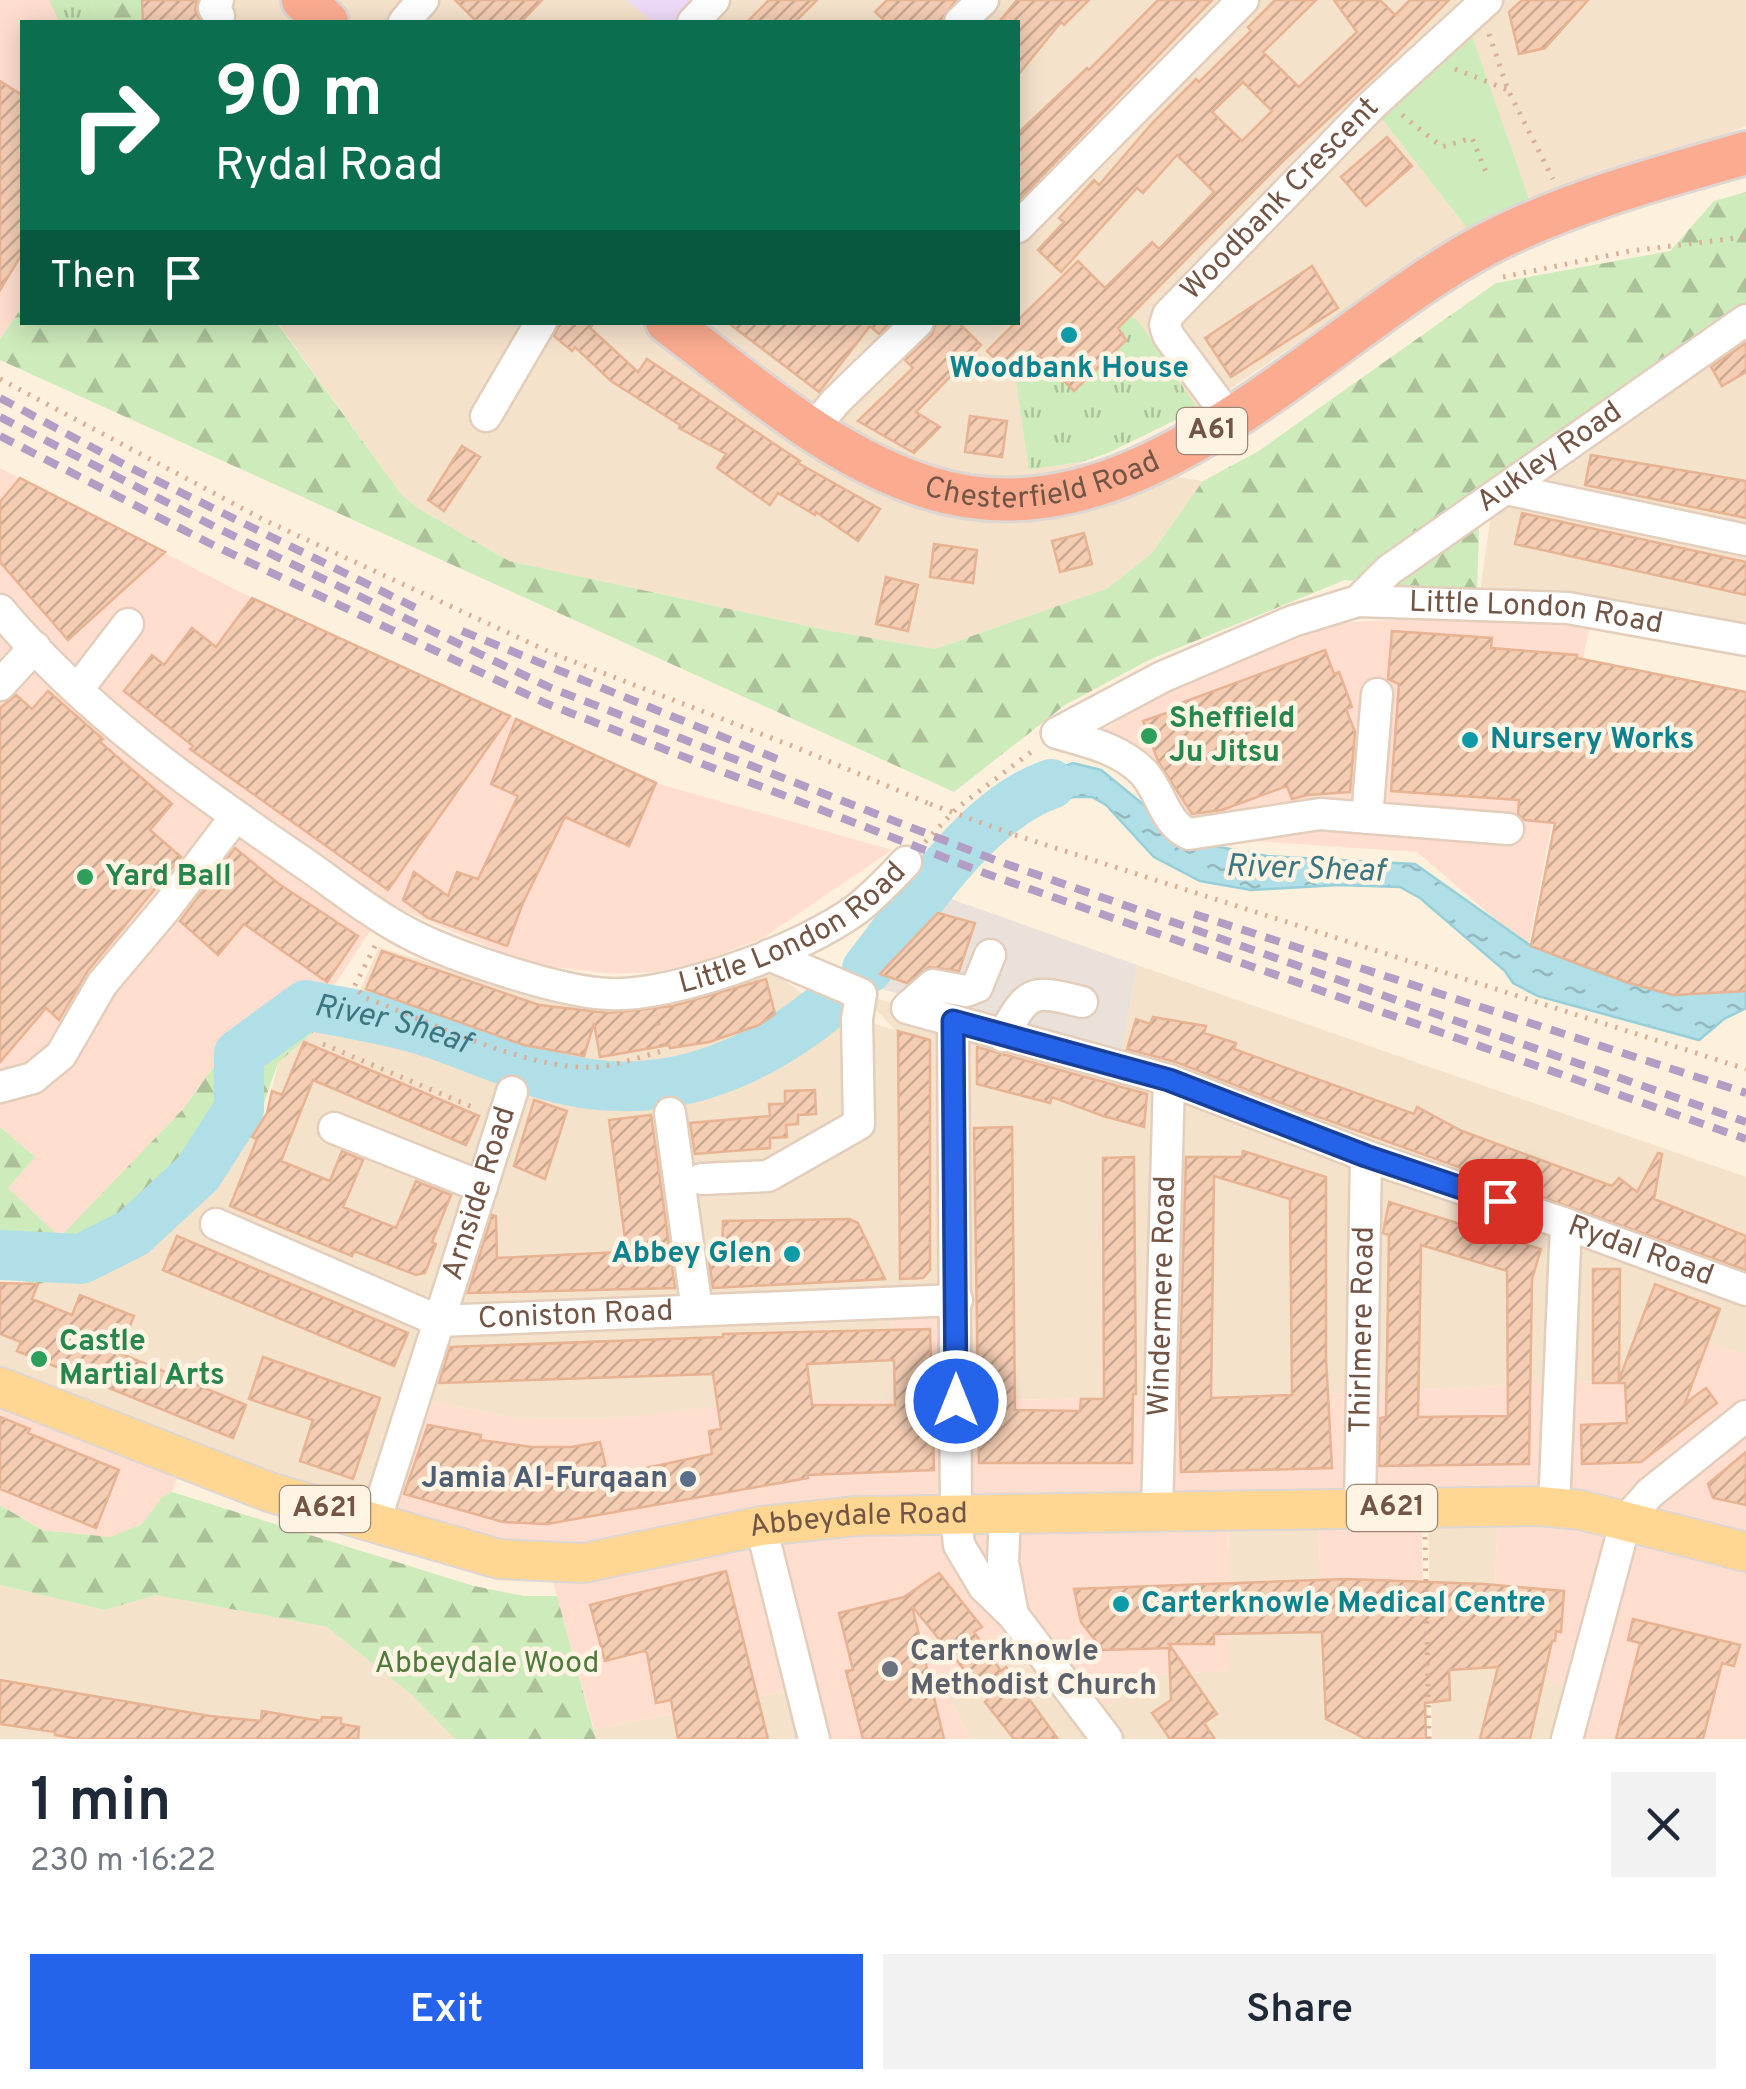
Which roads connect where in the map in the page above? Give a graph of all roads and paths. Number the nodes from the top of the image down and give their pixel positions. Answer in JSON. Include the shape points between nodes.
{"nodes":[{"id":1,"x":303,"y":0,"type":"edge"},
{"id":2,"x":423,"y":0,"type":"edge"},
{"id":3,"x":714,"y":0,"type":"edge"},
{"id":4,"x":983,"y":0,"type":"edge"},
{"id":5,"x":1243,"y":0,"type":"edge"},
{"id":6,"x":1487,"y":14,"type":"edge"},
{"id":7,"x":325,"y":20,"type":"edge"},
{"id":8,"x":406,"y":20,"type":"edge"},
{"id":9,"x":695,"y":20,"type":"edge"},
{"id":10,"x":962,"y":20,"type":"edge"},
{"id":11,"x":1420,"y":62,"type":"junction"},
{"id":12,"x":1508,"y":90,"type":"junction"},
{"id":13,"x":1380,"y":98,"type":"junction"},
{"id":14,"x":1746,"y":152,"type":"edge"},
{"id":15,"x":1486,"y":172,"type":"dead end"},
{"id":16,"x":1556,"y":184,"type":"dead end"},
{"id":17,"x":1020,"y":225,"type":"edge"},
{"id":18,"x":1746,"y":237,"type":"edge"},
{"id":19,"x":1450,"y":266,"type":"junction"},
{"id":20,"x":1746,"y":320,"type":"edge"},
{"id":21,"x":539,"y":325,"type":"edge"},
{"id":22,"x":671,"y":325,"type":"edge"},
{"id":23,"x":915,"y":325,"type":"edge"},
{"id":24,"x":0,"y":380,"type":"edge"},
{"id":25,"x":486,"y":416,"type":"dead end"},
{"id":26,"x":1231,"y":420,"type":"junction"},
{"id":27,"x":812,"y":430,"type":"junction"},
{"id":28,"x":1506,"y":489,"type":"junction"},
{"id":29,"x":1746,"y":540,"type":"edge"},
{"id":30,"x":1358,"y":601,"type":"junction"},
{"id":31,"x":0,"y":610,"type":"edge"},
{"id":32,"x":128,"y":624,"type":"dead end"},
{"id":33,"x":1746,"y":640,"type":"edge"},
{"id":34,"x":34,"y":648,"type":"junction"},
{"id":35,"x":0,"y":685,"type":"edge"},
{"id":36,"x":78,"y":688,"type":"junction"},
{"id":37,"x":1377,"y":694,"type":"dead end"},
{"id":38,"x":1056,"y":733,"type":"junction"},
{"id":39,"x":236,"y":816,"type":"junction"},
{"id":40,"x":1367,"y":818,"type":"junction"},
{"id":41,"x":1508,"y":830,"type":"dead end"},
{"id":42,"x":906,"y":862,"type":"joint"},
{"id":43,"x":388,"y":920,"type":"junction"},
{"id":44,"x":769,"y":955,"type":"junction"},
{"id":45,"x":990,"y":955,"type":"dead end"},
{"id":46,"x":651,"y":991,"type":"junction"},
{"id":47,"x":1082,"y":1002,"type":"dead end"},
{"id":48,"x":953,"y":1021,"type":"junction"},
{"id":49,"x":1003,"y":1036,"type":"junction"},
{"id":50,"x":323,"y":1044,"type":"dead end"},
{"id":51,"x":1746,"y":1069,"type":"edge"},
{"id":52,"x":1169,"y":1080,"type":"junction"},
{"id":53,"x":0,"y":1087,"type":"edge"},
{"id":54,"x":507,"y":1106,"type":"joint"},
{"id":55,"x":670,"y":1112,"type":"dead end"},
{"id":56,"x":334,"y":1128,"type":"dead end"},
{"id":57,"x":1366,"y":1156,"type":"junction"},
{"id":58,"x":702,"y":1178,"type":"dead end"},
{"id":59,"x":482,"y":1187,"type":"junction"},
{"id":60,"x":216,"y":1224,"type":"dead end"},
{"id":61,"x":1566,"y":1224,"type":"junction"},
{"id":62,"x":1746,"y":1290,"type":"edge"},
{"id":63,"x":956,"y":1300,"type":"junction"},
{"id":64,"x":696,"y":1310,"type":"junction"},
{"id":65,"x":439,"y":1321,"type":"junction"},
{"id":66,"x":0,"y":1387,"type":"edge"},
{"id":67,"x":1746,"y":1416,"type":"edge"},
{"id":68,"x":1554,"y":1506,"type":"junction"},
{"id":69,"x":1360,"y":1508,"type":"junction"},
{"id":70,"x":1426,"y":1508,"type":"junction"},
{"id":71,"x":1157,"y":1511,"type":"junction"},
{"id":72,"x":956,"y":1514,"type":"junction"},
{"id":73,"x":1005,"y":1514,"type":"junction"},
{"id":74,"x":1626,"y":1520,"type":"junction"},
{"id":75,"x":374,"y":1525,"type":"junction"},
{"id":76,"x":761,"y":1526,"type":"junction"},
{"id":77,"x":1746,"y":1552,"type":"edge"},
{"id":78,"x":1013,"y":1615,"type":"junction"},
{"id":79,"x":814,"y":1739,"type":"edge"},
{"id":80,"x":1107,"y":1739,"type":"edge"},
{"id":81,"x":1429,"y":1739,"type":"edge"},
{"id":82,"x":1568,"y":1739,"type":"edge"}],
"edges":[{"from":1,"to":7,"type":"highway"},
{"from":2,"to":8,"type":"street"},
{"from":3,"to":9,"type":"street"},
{"from":4,"to":10,"type":"street"},
{"from":5,"to":17,"type":"street"},
{"from":6,"to":11,"type":"street","name":"Woodbank Crescent"},
{"from":6,"to":12,"type":"path"},
{"from":11,"to":12,"type":"path"},
{"from":11,"to":13,"type":"street","name":"Woodbank Crescent"},
{"from":12,"to":16,"type":"path"},
{"from":13,"to":15,"type":"path","via":[[1442,146],[1472,138]]},
{"from":13,"to":26,"type":"street","name":"Woodbank Crescent","via":[[1168,315],[1168,335]]},
{"from":14,"to":19,"type":"highway","name":"Chesterfield Road","number":"A61","via":[[1529,224]]},
{"from":18,"to":19,"type":"path","via":[[1503,277],[1483,278]]},
{"from":19,"to":26,"type":"highway","name":"Chesterfield Road","number":"A61"},
{"from":20,"to":28,"type":"street","name":"Aukley Road"},
{"from":21,"to":25,"type":"street"},
{"from":22,"to":27,"type":"highway","name":"Chesterfield Road","number":"A61"},
{"from":23,"to":27,"type":"street"},
{"from":24,"to":51,"type":"path","bridge":true,"via":[[264,520],[554,654],[930,804]]},
{"from":26,"to":27,"type":"highway","name":"Chesterfield Road","number":"A61","via":[[1116,478],[1031,497],[930,488],[872,466]]},
{"from":28,"to":29,"type":"street"},
{"from":28,"to":30,"type":"street","name":"Aukley Road","via":[[1389,570]]},
{"from":30,"to":33,"type":"street","name":"Little London Road","via":[[1568,608]]},
{"from":30,"to":38,"type":"street","name":"Little London Road","via":[[1162,676]]},
{"from":31,"to":34,"type":"street","name":"Little London Road"},
{"from":32,"to":36,"type":"street"},
{"from":34,"to":35,"type":"street"},
{"from":34,"to":36,"type":"street","name":"Little London Road"},
{"from":36,"to":39,"type":"street","name":"Little London Road"},
{"from":37,"to":40,"type":"street"},
{"from":38,"to":40,"type":"street","via":[[1120,752],[1145,774],[1176,828],[1189,834],[1320,814]]},
{"from":38,"to":42,"type":"path","name":"Little London Road","via":[[957,808]]},
{"from":39,"to":43,"type":"street","name":"Little London Road"},
{"from":39,"to":53,"type":"street","via":[[102,984],[61,1055],[32,1078]]},
{"from":40,"to":41,"type":"street"},
{"from":42,"to":44,"type":"street","name":"Little London Road","via":[[847,916]]},
{"from":43,"to":46,"type":"street","name":"Little London Road","via":[[445,950],[558,985],[612,994]]},
{"from":43,"to":46,"type":"path","via":[[354,987],[366,998],[544,1062],[594,1067],[662,1051]]},
{"from":44,"to":46,"type":"street","name":"Little London Road"},
{"from":44,"to":58,"type":"street","via":[[861,994],[859,1124],[768,1176]]},
{"from":45,"to":48,"type":"street","name":"Rydal Road","via":[[977,987],[934,985],[907,1008]]},
{"from":47,"to":49,"type":"street","via":[[1032,995]]},
{"from":48,"to":49,"type":"street","name":"Rydal Road"},
{"from":48,"to":63,"type":"street"},
{"from":49,"to":52,"type":"street","name":"Rydal Road"},
{"from":50,"to":54,"type":"path"},
{"from":52,"to":57,"type":"street","name":"Rydal Road"},
{"from":52,"to":71,"type":"street","name":"Windermere Road"},
{"from":54,"to":59,"type":"street","name":"Arnside Road"},
{"from":55,"to":64,"type":"street"},
{"from":56,"to":59,"type":"street"},
{"from":57,"to":61,"type":"street","name":"Rydal Road"},
{"from":57,"to":69,"type":"street","name":"Thirlmere Road"},
{"from":59,"to":65,"type":"street","name":"Arnside Road"},
{"from":60,"to":65,"type":"street","name":"Coniston Road"},
{"from":61,"to":62,"type":"street","name":"Rydal Road"},
{"from":61,"to":68,"type":"street"},
{"from":63,"to":64,"type":"street","name":"Coniston Road"},
{"from":63,"to":72,"type":"street"},
{"from":64,"to":65,"type":"street","name":"Coniston Road"},
{"from":65,"to":75,"type":"street","name":"Arnside Road"},
{"from":66,"to":75,"type":"main road","name":"Abbeydale Road","number":"A621","via":[[183,1460]]},
{"from":67,"to":74,"type":"street"},
{"from":68,"to":70,"type":"main road","name":"Abbeydale Road","number":"A621"},
{"from":68,"to":74,"type":"main road","name":"Abbeydale Road","number":"A621"},
{"from":69,"to":70,"type":"main road","name":"Abbeydale Road","number":"A621"},
{"from":69,"to":71,"type":"main road","name":"Abbeydale Road","number":"A621"},
{"from":70,"to":81,"type":"path"},
{"from":71,"to":73,"type":"main road","name":"Abbeydale Road","number":"A621"},
{"from":72,"to":73,"type":"main road","name":"Abbeydale Road","number":"A621"},
{"from":72,"to":76,"type":"main road","name":"Abbeydale Road","number":"A621"},
{"from":72,"to":78,"type":"street","via":[[962,1553]]},
{"from":73,"to":78,"type":"street","via":[[1004,1582]]},
{"from":74,"to":77,"type":"main road","name":"Abbeydale Road","number":"A621"},
{"from":74,"to":82,"type":"street"},
{"from":75,"to":76,"type":"main road","name":"Abbeydale Road","number":"A621","via":[[498,1559],[548,1564],[584,1563]]},
{"from":76,"to":79,"type":"street"},
{"from":78,"to":80,"type":"street"}]}
